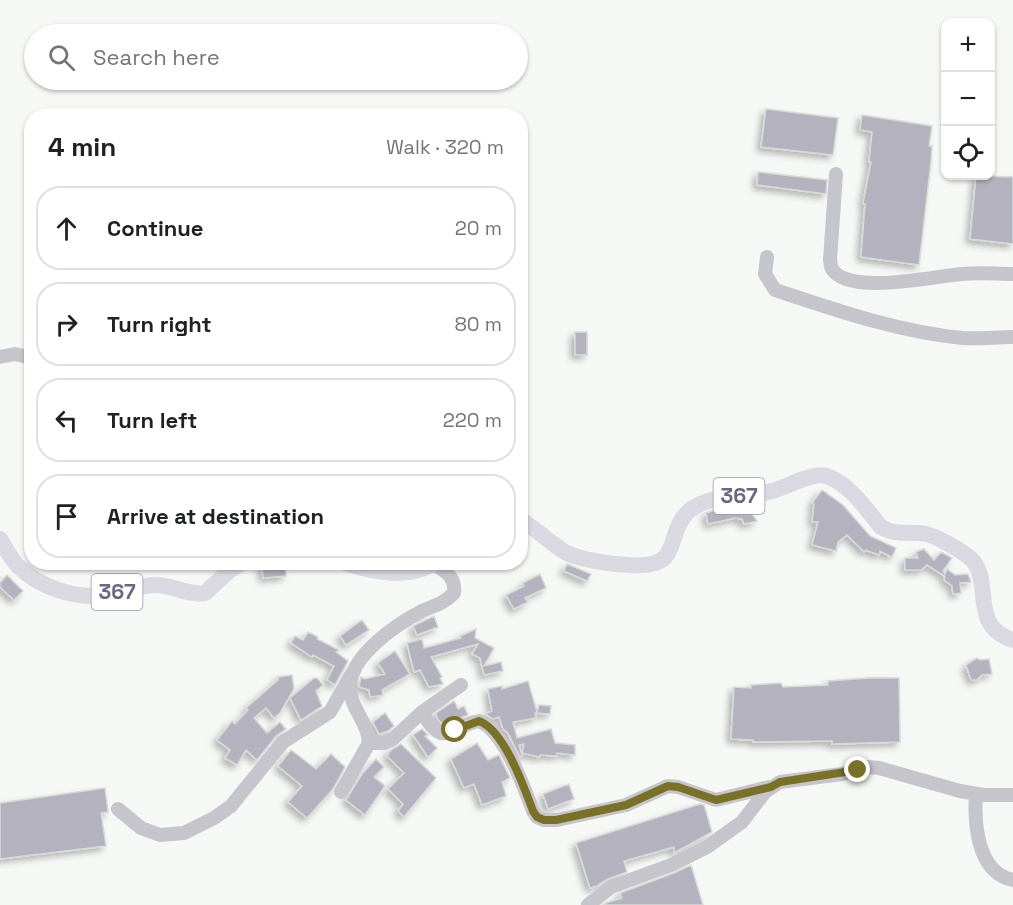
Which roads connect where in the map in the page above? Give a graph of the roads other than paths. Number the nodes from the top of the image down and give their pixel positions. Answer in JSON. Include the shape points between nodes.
{"nodes":[{"id":1,"x":836,"y":174,"type":"dead end"},
{"id":2,"x":767,"y":257,"type":"dead end"},
{"id":3,"x":1013,"y":274,"type":"edge"},
{"id":4,"x":1013,"y":337,"type":"edge"},
{"id":5,"x":24,"y":356,"type":"edge"},
{"id":6,"x":0,"y":357,"type":"edge"},
{"id":7,"x":528,"y":525,"type":"edge"},
{"id":8,"x":0,"y":539,"type":"edge"},
{"id":9,"x":24,"y":570,"type":"edge"},
{"id":10,"x":24,"y":570,"type":"edge"},
{"id":11,"x":231,"y":570,"type":"edge"},
{"id":12,"x":377,"y":570,"type":"edge"},
{"id":13,"x":417,"y":570,"type":"edge"},
{"id":14,"x":445,"y":570,"type":"edge"},
{"id":15,"x":1013,"y":640,"type":"edge"},
{"id":16,"x":351,"y":675,"type":"junction"},
{"id":17,"x":461,"y":685,"type":"dead end"},
{"id":18,"x":422,"y":712,"type":"junction"},
{"id":19,"x":369,"y":743,"type":"junction"},
{"id":20,"x":771,"y":787,"type":"junction"},
{"id":21,"x":341,"y":792,"type":"dead end"},
{"id":22,"x":976,"y":794,"type":"junction"},
{"id":23,"x":1013,"y":795,"type":"edge"},
{"id":24,"x":118,"y":808,"type":"dead end"},
{"id":25,"x":1013,"y":880,"type":"edge"},
{"id":26,"x":588,"y":905,"type":"edge"}],
"edges":[{"from":1,"to":3,"type":"street","via":[[830,260],[832,269],[843,278],[901,283],[963,274]]},
{"from":2,"to":4,"type":"street","via":[[765,274],[775,290],[841,312],[963,338]]},
{"from":5,"to":6,"type":"street"},
{"from":7,"to":15,"type":"main road","number":"367","via":[[575,556],[628,564],[657,563],[668,555],[677,525],[690,510],[726,498],[761,494],[820,475],[828,476],[846,488],[887,531],[933,536],[972,559],[979,571],[987,617],[995,630]]},
{"from":8,"to":10,"type":"main road","number":"367"},
{"from":9,"to":11,"type":"main road","number":"367","via":[[58,589],[84,596],[155,585],[205,593]]},
{"from":12,"to":13,"type":"main road"},
{"from":14,"to":16,"type":"street","via":[[455,584],[454,593],[394,628],[374,645]]},
{"from":16,"to":19,"type":"street","via":[[352,700]]},
{"from":16,"to":24,"type":"street","via":[[330,712],[283,742],[231,806],[214,818],[184,833],[160,835],[141,828]]},
{"from":17,"to":18,"type":"street"},
{"from":18,"to":19,"type":"street","via":[[389,741]]},
{"from":18,"to":20,"type":"street","via":[[437,732],[449,732],[479,721],[488,726],[514,763],[533,811],[544,820],[617,807],[668,786],[716,800]]},
{"from":19,"to":21,"type":"street"},
{"from":20,"to":22,"type":"street","via":[[867,767]]},
{"from":20,"to":26,"type":"street","via":[[742,822],[707,847],[611,887]]},
{"from":22,"to":23,"type":"street"},
{"from":22,"to":25,"type":"street","via":[[976,824],[982,849],[991,866]]}]}
